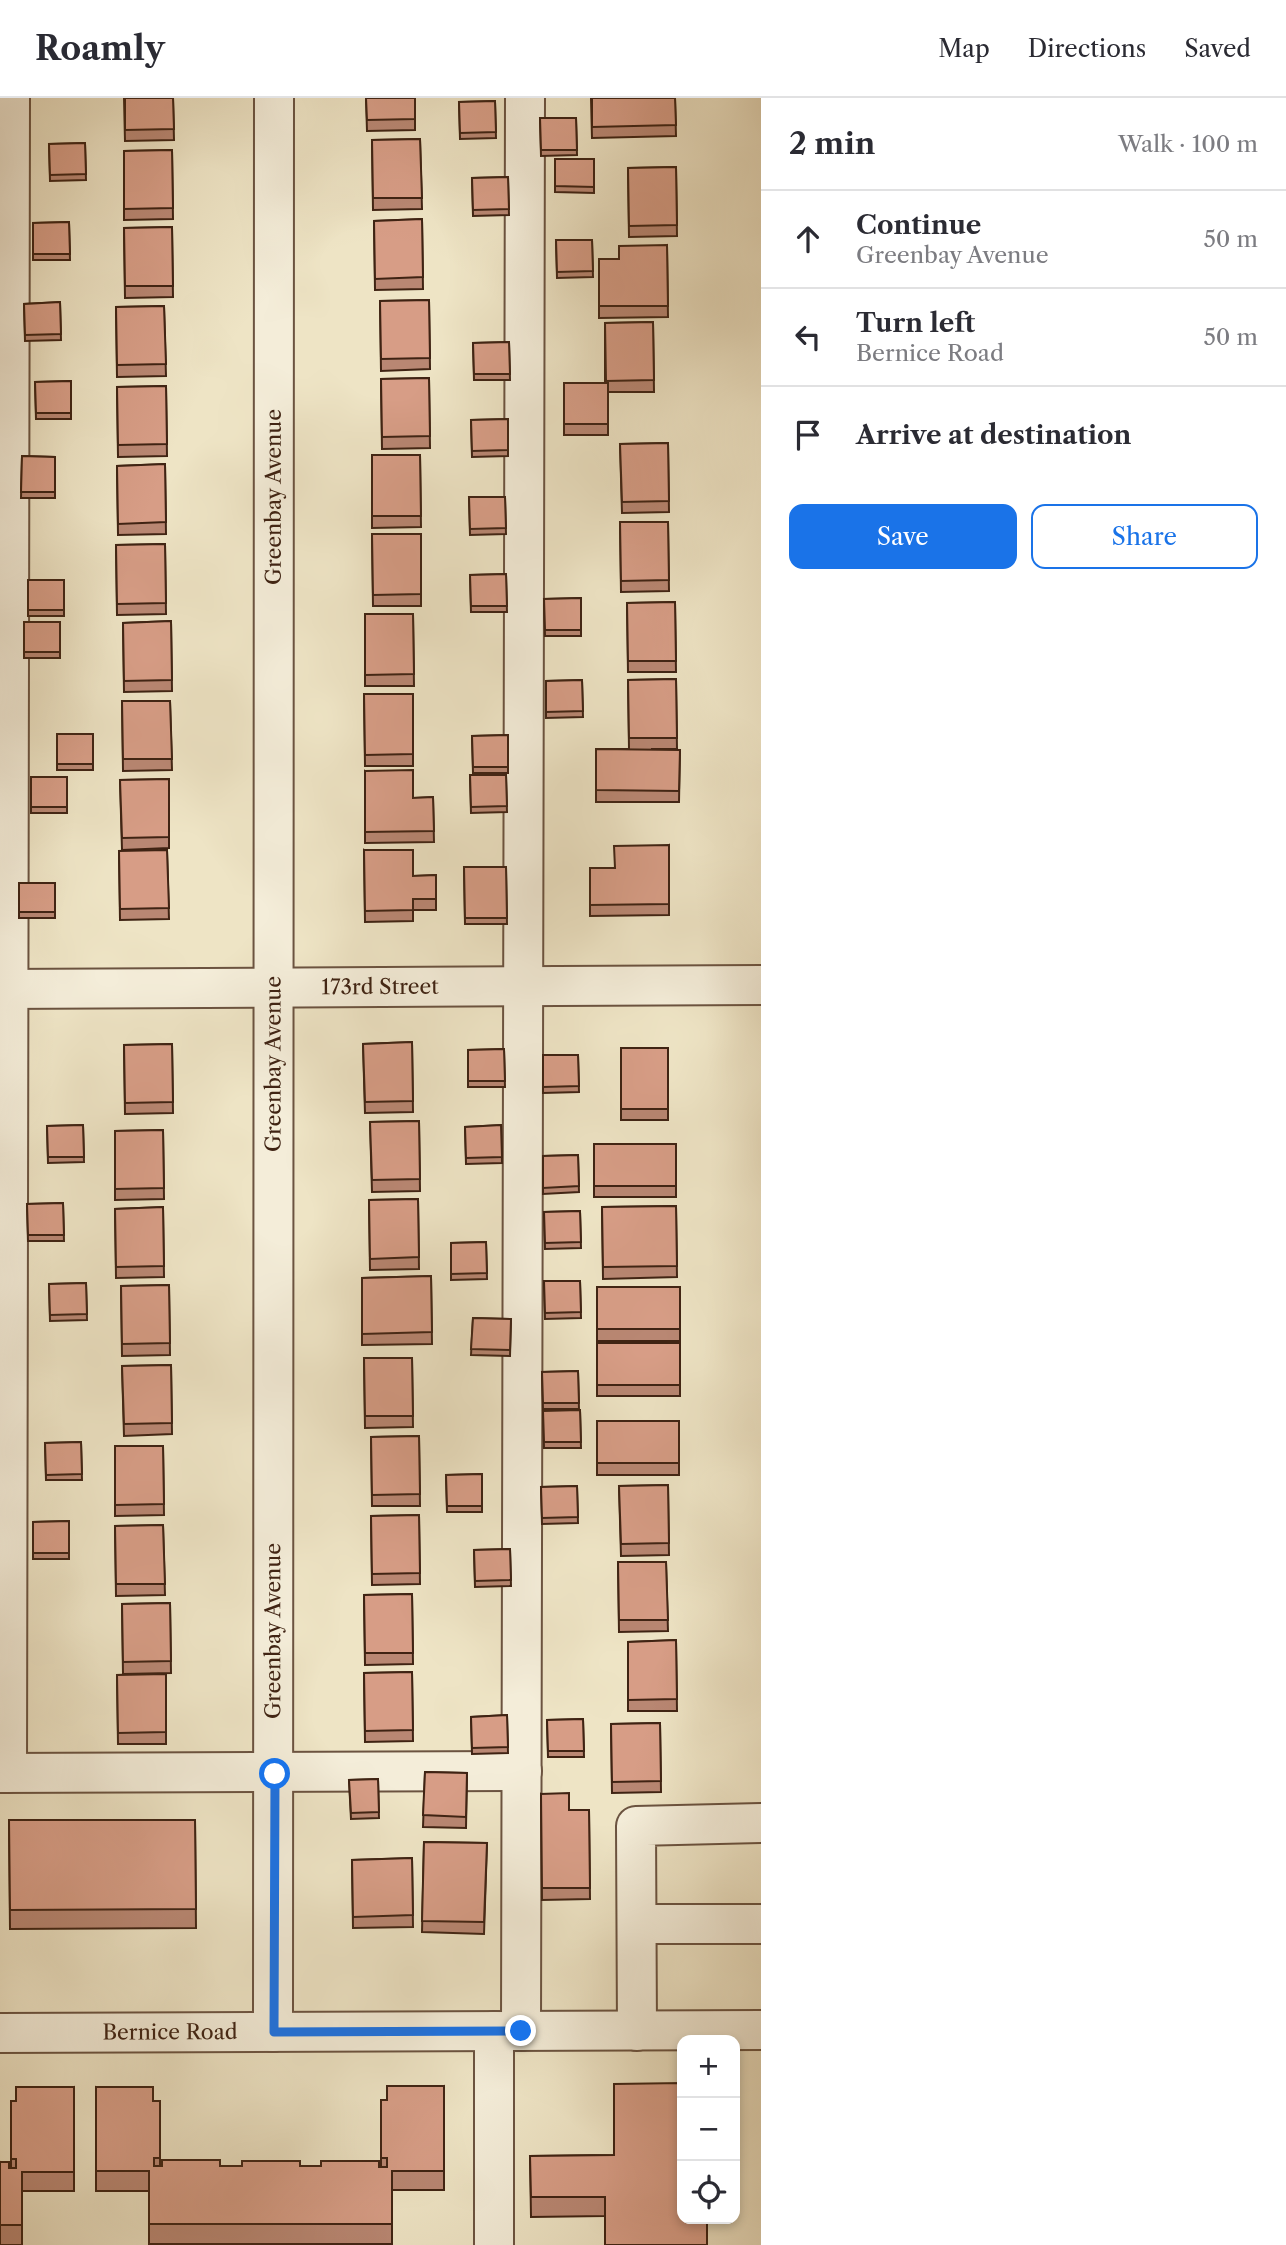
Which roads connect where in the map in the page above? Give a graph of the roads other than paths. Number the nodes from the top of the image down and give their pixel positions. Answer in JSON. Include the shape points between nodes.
{"nodes":[{"id":1,"x":10,"y":98,"type":"edge"},
{"id":2,"x":274,"y":98,"type":"edge"},
{"id":3,"x":525,"y":98,"type":"edge"},
{"id":4,"x":761,"y":985,"type":"edge"},
{"id":5,"x":523,"y":986,"type":"junction"},
{"id":6,"x":271,"y":987,"type":"junction"},
{"id":7,"x":5,"y":989,"type":"edge"},
{"id":8,"x":522,"y":1771,"type":"junction"},
{"id":9,"x":4,"y":1773,"type":"edge"},
{"id":10,"x":275,"y":1774,"type":"junction"},
{"id":11,"x":761,"y":1823,"type":"edge"},
{"id":12,"x":637,"y":1924,"type":"junction"},
{"id":13,"x":761,"y":1924,"type":"edge"},
{"id":14,"x":761,"y":2030,"type":"edge"},
{"id":15,"x":508,"y":2031,"type":"junction"},
{"id":16,"x":637,"y":2031,"type":"junction"},
{"id":17,"x":274,"y":2032,"type":"junction"},
{"id":18,"x":0,"y":2033,"type":"edge"},
{"id":19,"x":494,"y":2245,"type":"edge"}],
"edges":[{"from":1,"to":7,"type":"street"},
{"from":2,"to":6,"type":"street","name":"Greenbay Avenue"},
{"from":3,"to":5,"type":"street"},
{"from":4,"to":5,"type":"street","name":"173rd Street"},
{"from":5,"to":6,"type":"street","name":"173rd Street"},
{"from":5,"to":8,"type":"street"},
{"from":6,"to":7,"type":"street","name":"173rd Street"},
{"from":6,"to":10,"type":"street","name":"Greenbay Avenue"},
{"from":7,"to":9,"type":"street"},
{"from":8,"to":10,"type":"street"},
{"from":8,"to":15,"type":"street"},
{"from":9,"to":10,"type":"street"},
{"from":10,"to":17,"type":"street","name":"Greenbay Avenue"},
{"from":11,"to":12,"type":"street","via":[[636,1826]]},
{"from":12,"to":13,"type":"street"},
{"from":12,"to":16,"type":"street"},
{"from":14,"to":16,"type":"street","name":"Bernice Road"},
{"from":15,"to":16,"type":"street","name":"Bernice Road"},
{"from":15,"to":17,"type":"street","name":"Bernice Road"},
{"from":15,"to":19,"type":"street"},
{"from":17,"to":18,"type":"street","name":"Bernice Road"}]}
